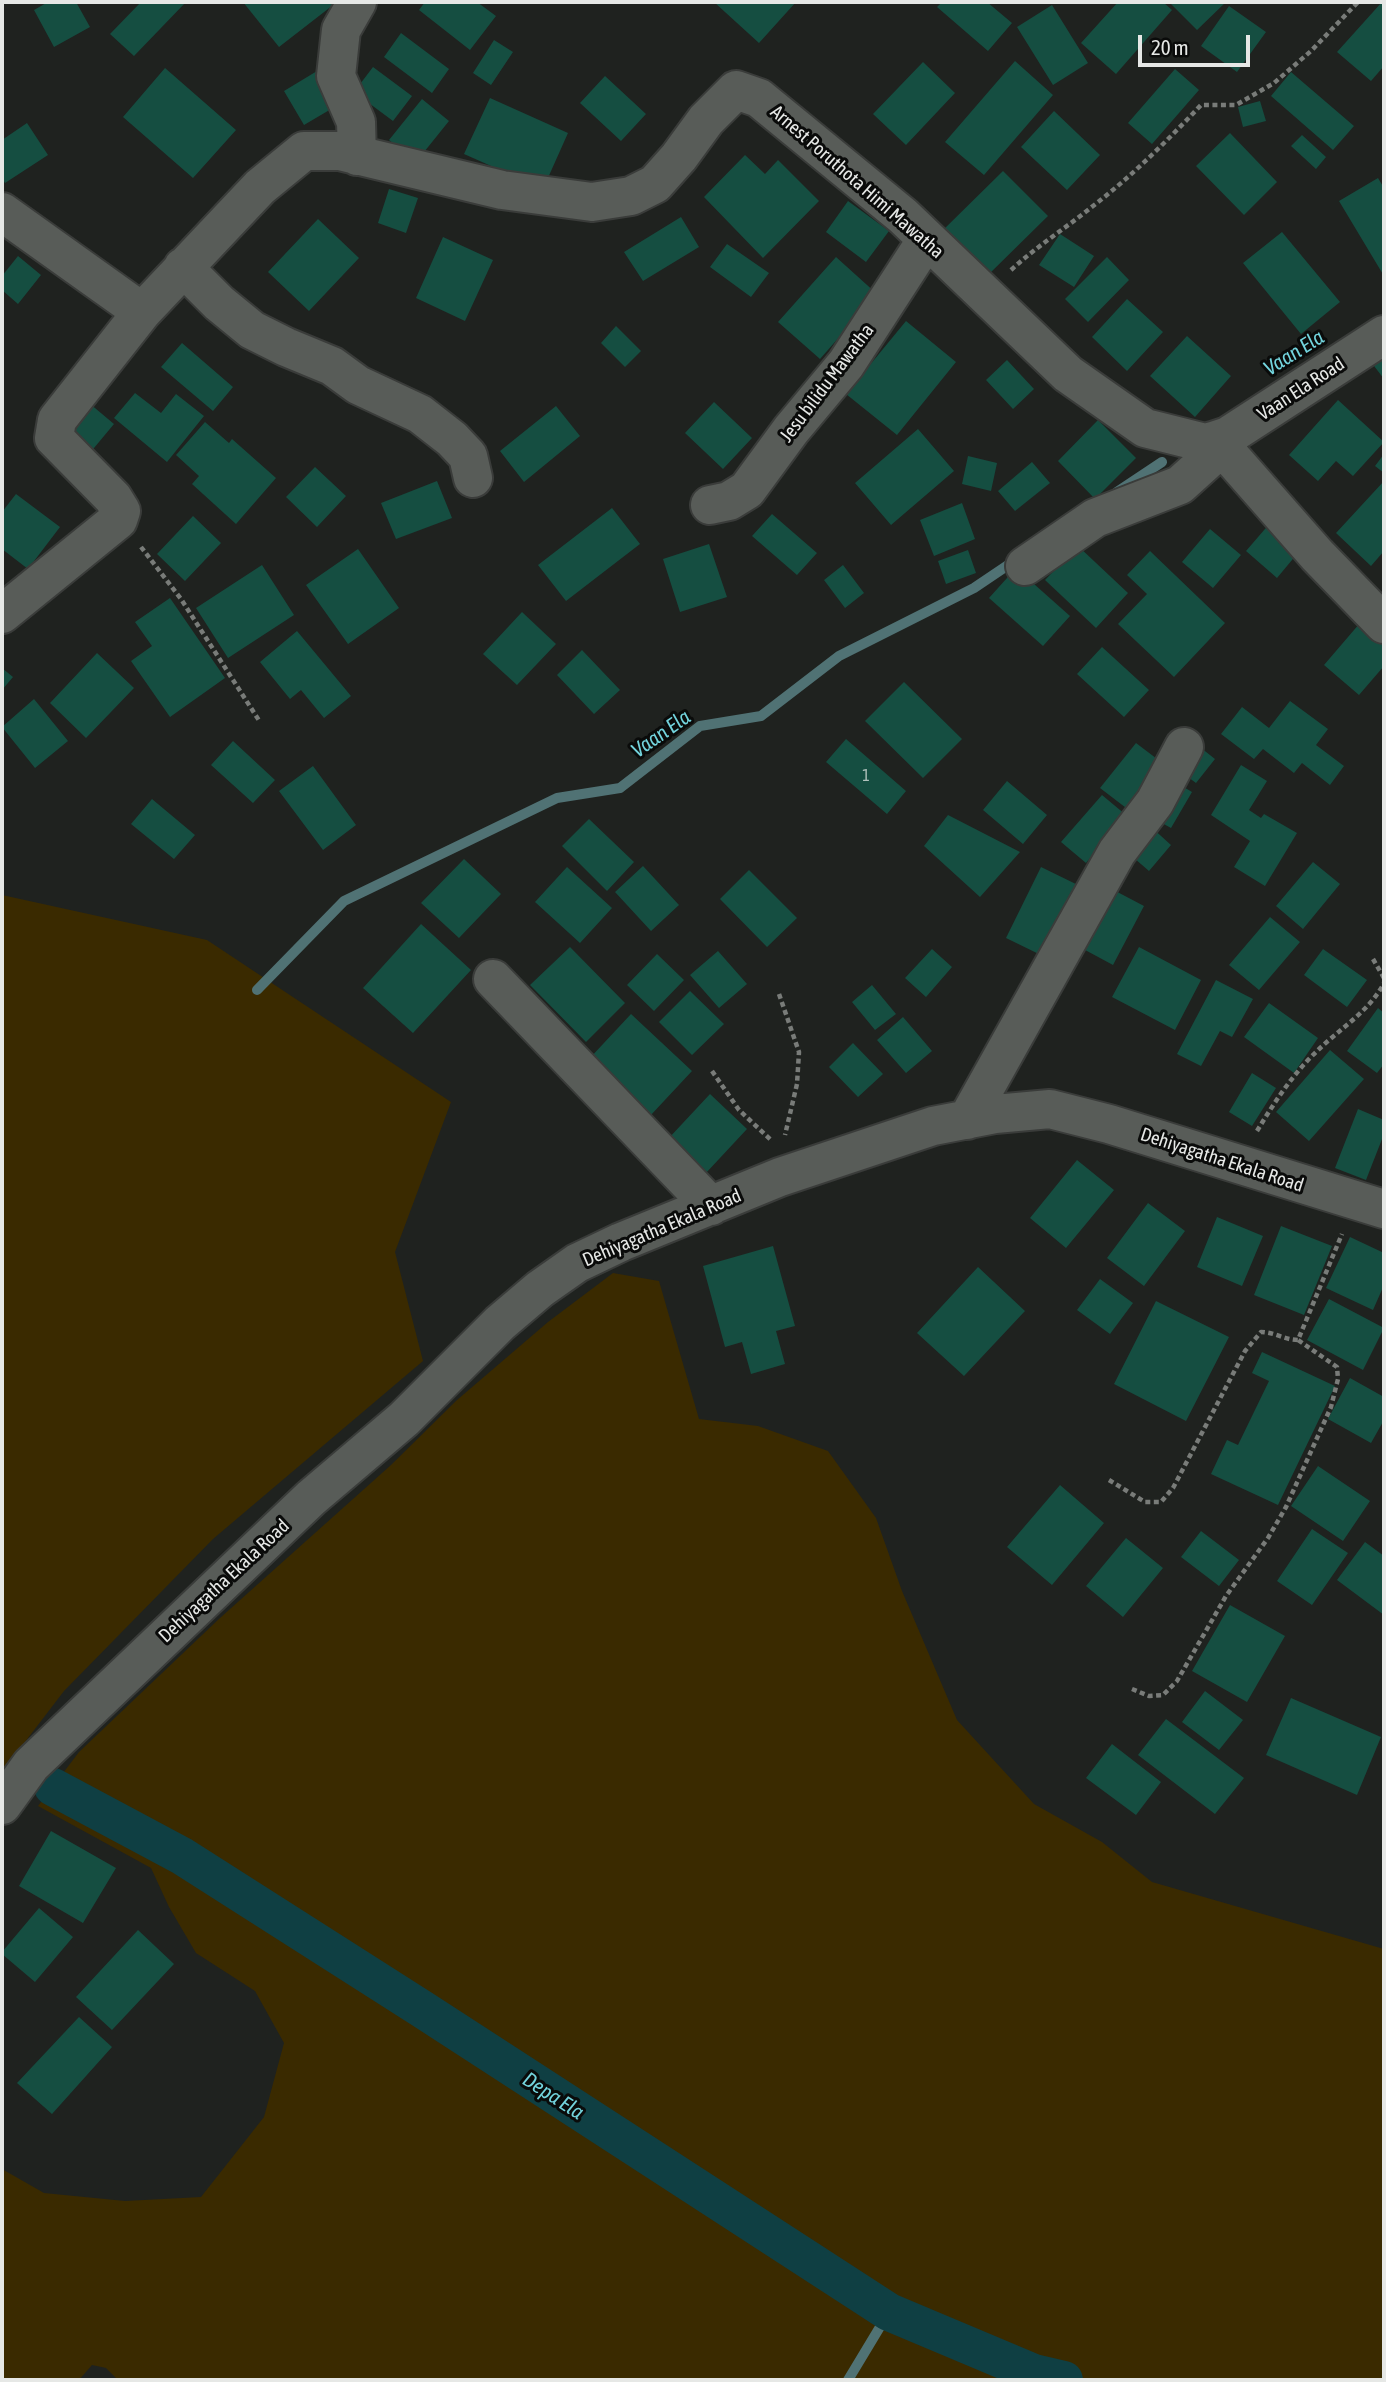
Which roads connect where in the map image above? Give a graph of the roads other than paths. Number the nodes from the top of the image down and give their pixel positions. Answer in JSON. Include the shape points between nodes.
{"nodes":[{"id":1,"x":357,"y":2,"type":"edge"},
{"id":2,"x":357,"y":156,"type":"junction"},
{"id":3,"x":2,"y":212,"type":"edge"},
{"id":4,"x":928,"y":239,"type":"junction"},
{"id":5,"x":183,"y":267,"type":"junction"},
{"id":6,"x":142,"y":312,"type":"junction"},
{"id":7,"x":1384,"y":335,"type":"edge"},
{"id":8,"x":1219,"y":443,"type":"junction"},
{"id":9,"x":473,"y":478,"type":"dead end"},
{"id":10,"x":710,"y":505,"type":"dead end"},
{"id":11,"x":1025,"y":566,"type":"dead end"},
{"id":12,"x":2,"y":614,"type":"edge"},
{"id":13,"x":1384,"y":624,"type":"edge"},
{"id":14,"x":1184,"y":747,"type":"dead end"},
{"id":15,"x":492,"y":979,"type":"dead end"},
{"id":16,"x":967,"y":1120,"type":"junction"},
{"id":17,"x":1369,"y":1205,"type":"edge"},
{"id":18,"x":711,"y":1206,"type":"junction"},
{"id":19,"x":2,"y":1805,"type":"edge"}],
"edges":[{"from":1,"to":2,"type":"street","via":[[341,30],[336,75],[356,122]]},
{"from":2,"to":4,"type":"street","name":"Arnest Poruthota Himi Mawatha","via":[[502,190],[592,202],[631,196],[655,184],[736,90],[759,98]]},
{"from":2,"to":5,"type":"street","name":"Arnest Poruthota Himi Mawatha","via":[[304,151],[260,187]]},
{"from":3,"to":6,"type":"street"},
{"from":4,"to":8,"type":"street","name":"Arnest Poruthota Himi Mawatha","via":[[1068,374],[1145,428]]},
{"from":4,"to":10,"type":"street","name":"Jesu bilidu Mawatha","via":[[846,364],[747,489],[729,501]]},
{"from":5,"to":6,"type":"street","name":"Arnest Poruthota Himi Mawatha"},
{"from":5,"to":9,"type":"street","via":[[252,330],[332,366],[358,385],[420,414],[467,456]]},
{"from":6,"to":12,"type":"street","name":"Arnest Poruthota Himi Mawatha","via":[[57,420],[54,438],[113,498],[121,511],[118,520]]},
{"from":7,"to":8,"type":"street","name":"Vaan Ela Road"},
{"from":8,"to":11,"type":"street","name":"Vaan Ela Road","via":[[1180,485],[1095,518]]},
{"from":8,"to":13,"type":"street"},
{"from":14,"to":16,"type":"street","via":[[1155,802],[1117,852]]},
{"from":15,"to":18,"type":"street"},
{"from":16,"to":17,"type":"street","name":"Dehiyagatha Ekala Road","via":[[1050,1110]]},
{"from":16,"to":18,"type":"street","name":"Dehiyagatha Ekala Road","via":[[933,1126],[780,1177]]},
{"from":18,"to":19,"type":"street","name":"Dehiyagatha Ekala Road","via":[[577,1263],[540,1289],[404,1419],[216,1587],[32,1765]]}]}
